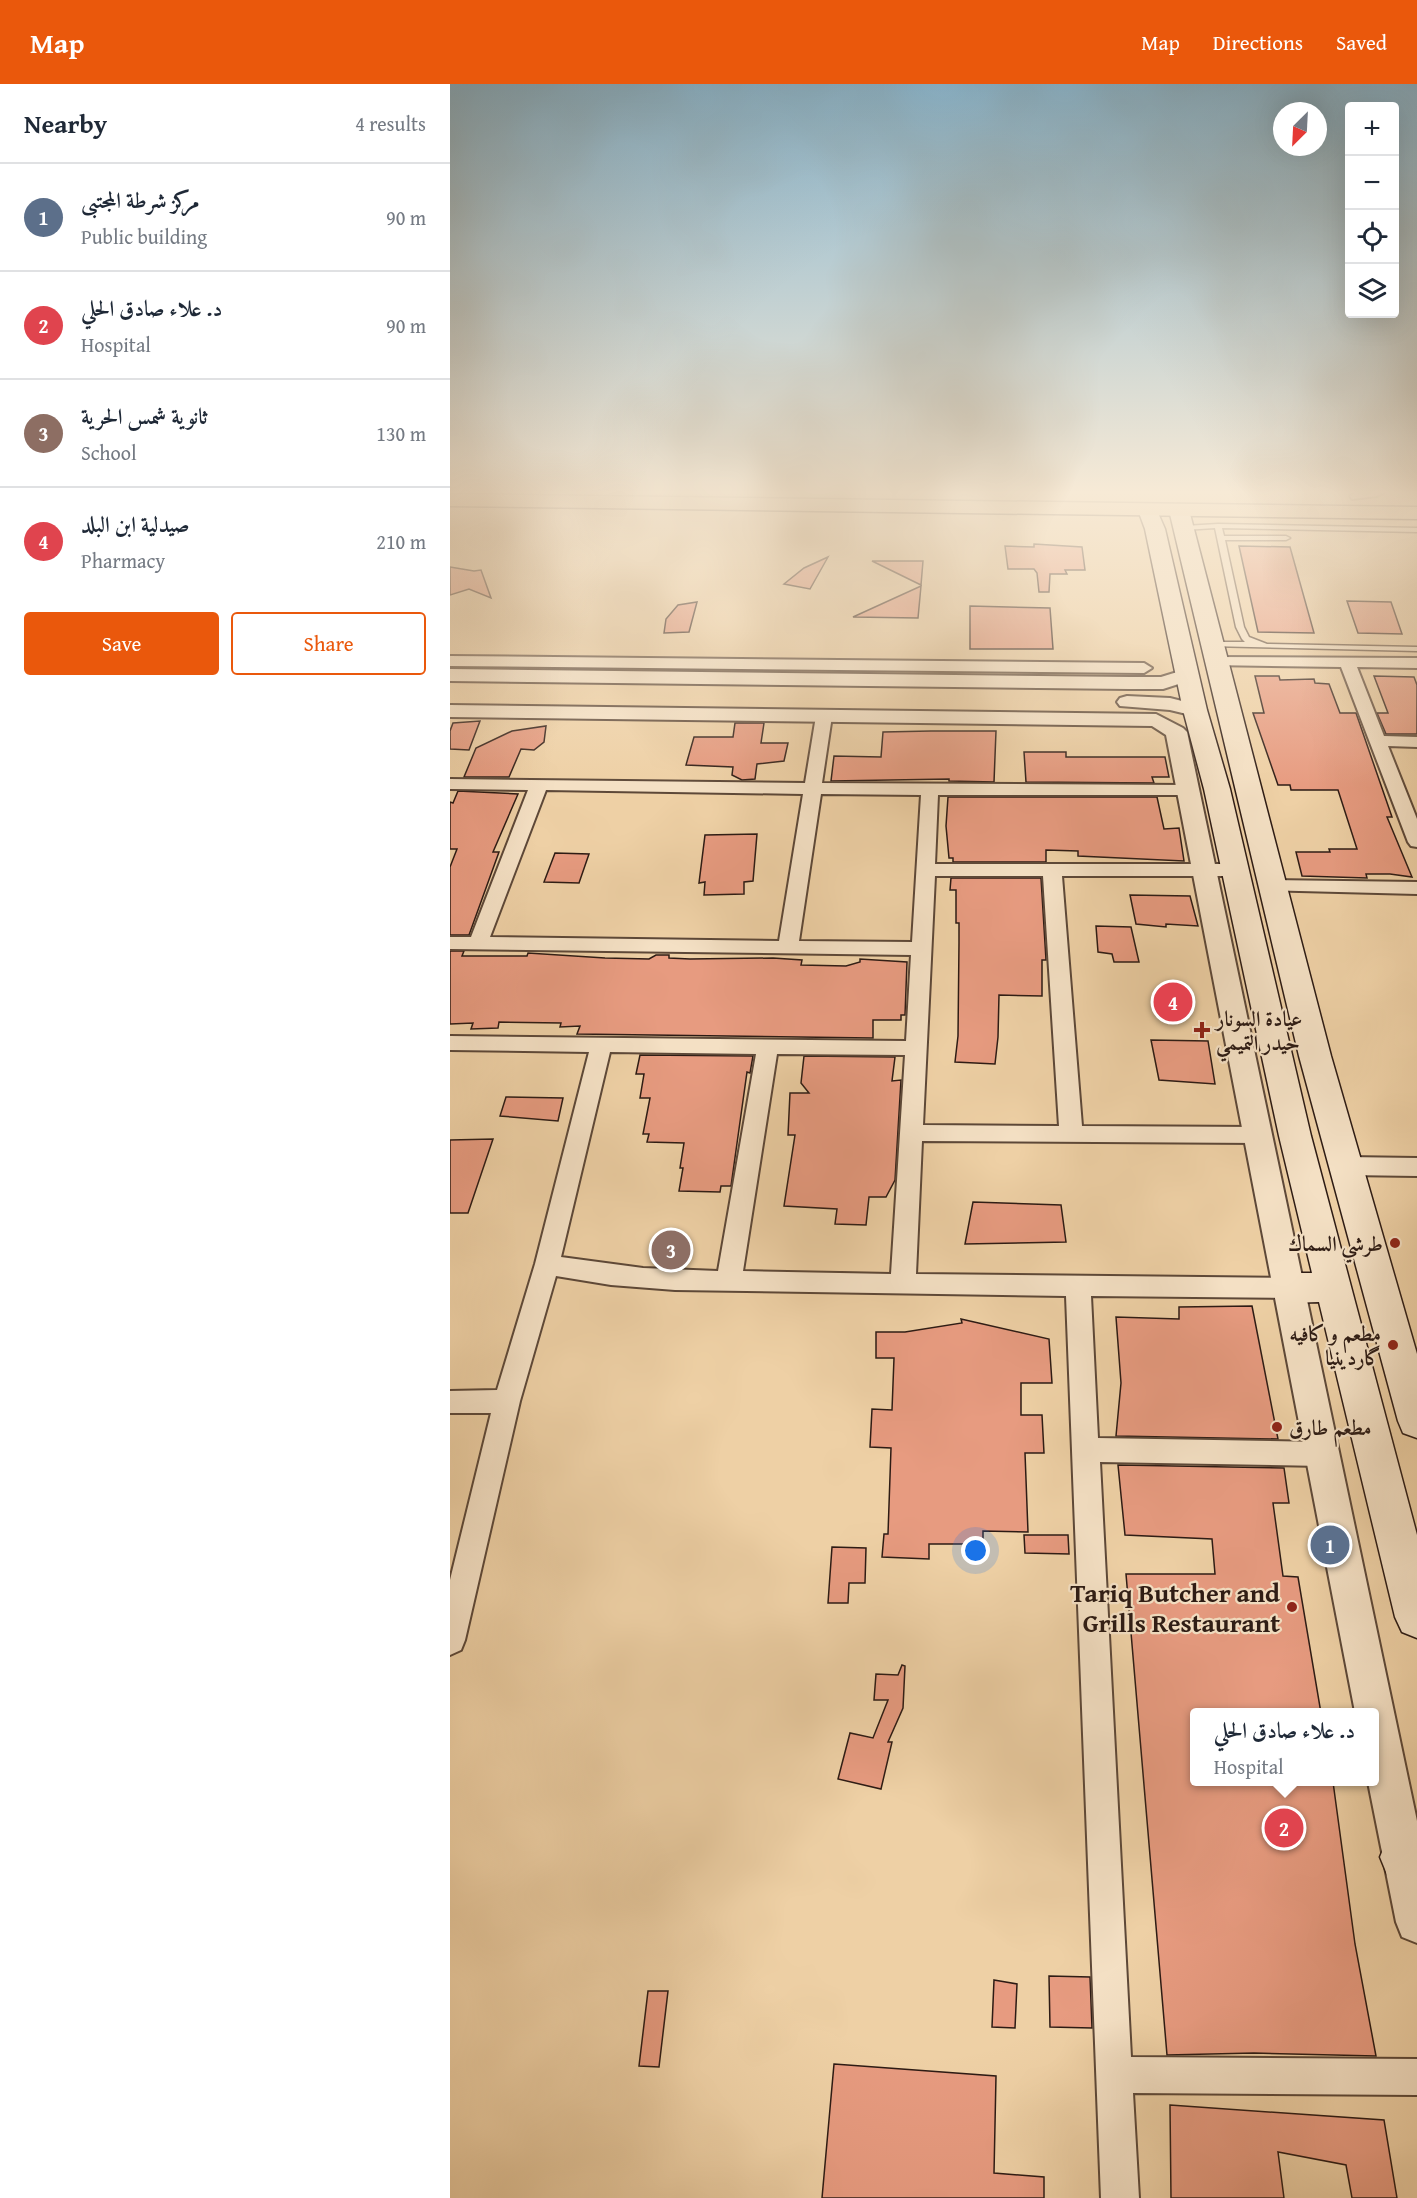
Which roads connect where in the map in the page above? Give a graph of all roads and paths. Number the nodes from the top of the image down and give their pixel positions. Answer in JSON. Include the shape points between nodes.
{"nodes":[{"id":1,"x":1176,"y":591,"type":"edge"},
{"id":2,"x":1192,"y":591,"type":"edge"},
{"id":3,"x":1233,"y":591,"type":"edge"},
{"id":4,"x":1256,"y":644,"type":"junction"},
{"id":5,"x":1417,"y":649,"type":"edge"},
{"id":6,"x":1214,"y":653,"type":"junction"},
{"id":7,"x":450,"y":661,"type":"edge"},
{"id":8,"x":1347,"y":663,"type":"junction"},
{"id":9,"x":1417,"y":663,"type":"edge"},
{"id":10,"x":1144,"y":668,"type":"dead end"},
{"id":11,"x":635,"y":671,"type":"junction"},
{"id":12,"x":450,"y":675,"type":"edge"},
{"id":13,"x":1187,"y":675,"type":"junction"},
{"id":14,"x":950,"y":691,"type":"junction"},
{"id":15,"x":1130,"y":693,"type":"junction"},
{"id":16,"x":450,"y":694,"type":"edge"},
{"id":17,"x":673,"y":705,"type":"junction"},
{"id":18,"x":1195,"y":710,"type":"junction"},
{"id":19,"x":450,"y":711,"type":"edge"},
{"id":20,"x":824,"y":716,"type":"junction"},
{"id":21,"x":1377,"y":741,"type":"junction"},
{"id":22,"x":1417,"y":741,"type":"edge"},
{"id":23,"x":450,"y":784,"type":"edge"},
{"id":24,"x":538,"y":785,"type":"junction"},
{"id":25,"x":811,"y":789,"type":"junction"},
{"id":26,"x":930,"y":790,"type":"junction"},
{"id":27,"x":1188,"y":790,"type":"junction"},
{"id":28,"x":1413,"y":821,"type":"edge"},
{"id":29,"x":1417,"y":842,"type":"edge"},
{"id":30,"x":925,"y":870,"type":"junction"},
{"id":31,"x":1052,"y":870,"type":"junction"},
{"id":32,"x":1219,"y":870,"type":"junction"},
{"id":33,"x":1271,"y":886,"type":"junction"},
{"id":34,"x":1417,"y":888,"type":"edge"},
{"id":35,"x":450,"y":943,"type":"edge"},
{"id":36,"x":478,"y":943,"type":"junction"},
{"id":37,"x":788,"y":947,"type":"junction"},
{"id":38,"x":921,"y":949,"type":"junction"},
{"id":39,"x":450,"y":1043,"type":"edge"},
{"id":40,"x":601,"y":1045,"type":"junction"},
{"id":41,"x":768,"y":1047,"type":"junction"},
{"id":42,"x":915,"y":1048,"type":"junction"},
{"id":43,"x":1276,"y":1056,"type":"junction"},
{"id":44,"x":1315,"y":1056,"type":"junction"},
{"id":45,"x":911,"y":1133,"type":"junction"},
{"id":46,"x":1071,"y":1134,"type":"junction"},
{"id":47,"x":1257,"y":1135,"type":"junction"},
{"id":48,"x":1347,"y":1166,"type":"junction"},
{"id":49,"x":1417,"y":1167,"type":"edge"},
{"id":50,"x":547,"y":1264,"type":"junction"},
{"id":51,"x":729,"y":1280,"type":"junction"},
{"id":52,"x":903,"y":1284,"type":"junction"},
{"id":53,"x":1078,"y":1286,"type":"junction"},
{"id":54,"x":1334,"y":1287,"type":"junction"},
{"id":55,"x":1289,"y":1288,"type":"junction"},
{"id":56,"x":507,"y":1401,"type":"junction"},
{"id":57,"x":450,"y":1402,"type":"edge"},
{"id":58,"x":1417,"y":1421,"type":"edge"},
{"id":59,"x":1085,"y":1450,"type":"junction"},
{"id":60,"x":1322,"y":1454,"type":"junction"},
{"id":61,"x":1417,"y":1617,"type":"edge"},
{"id":62,"x":450,"y":1640,"type":"edge"},
{"id":63,"x":1378,"y":1708,"type":"edge"},
{"id":64,"x":1379,"y":1712,"type":"edge"},
{"id":65,"x":1411,"y":1857,"type":"edge"},
{"id":66,"x":1417,"y":1922,"type":"edge"},
{"id":67,"x":1114,"y":2075,"type":"junction"},
{"id":68,"x":1417,"y":2077,"type":"edge"},
{"id":69,"x":1120,"y":2198,"type":"edge"}],
"edges":[{"from":1,"to":13,"type":"main road"},
{"from":2,"to":6,"type":"main road"},
{"from":3,"to":4,"type":"lane","via":[[1240,627],[1246,639]]},
{"from":4,"to":5,"type":"lane"},
{"from":4,"to":6,"type":"lane"},
{"from":6,"to":8,"type":"street"},
{"from":6,"to":33,"type":"main road"},
{"from":7,"to":11,"type":"street"},
{"from":8,"to":9,"type":"street"},
{"from":8,"to":21,"type":"street"},
{"from":10,"to":14,"type":"street"},
{"from":11,"to":12,"type":"street"},
{"from":11,"to":14,"type":"street"},
{"from":13,"to":15,"type":"street"},
{"from":13,"to":18,"type":"main road"},
{"from":14,"to":15,"type":"street"},
{"from":14,"to":17,"type":"street"},
{"from":14,"to":20,"type":"street"},
{"from":14,"to":27,"type":"street","via":[[1156,720],[1176,732]]},
{"from":15,"to":18,"type":"street"},
{"from":16,"to":17,"type":"street"},
{"from":17,"to":19,"type":"street"},
{"from":17,"to":20,"type":"street"},
{"from":18,"to":32,"type":"main road","via":[[1217,789]]},
{"from":20,"to":25,"type":"street"},
{"from":21,"to":22,"type":"street"},
{"from":21,"to":28,"type":"street"},
{"from":23,"to":24,"type":"street"},
{"from":24,"to":25,"type":"street"},
{"from":24,"to":36,"type":"street"},
{"from":25,"to":26,"type":"street"},
{"from":25,"to":37,"type":"street"},
{"from":26,"to":27,"type":"street"},
{"from":26,"to":30,"type":"street"},
{"from":27,"to":32,"type":"street"},
{"from":28,"to":29,"type":"street"},
{"from":30,"to":31,"type":"street"},
{"from":30,"to":38,"type":"street"},
{"from":31,"to":32,"type":"street"},
{"from":31,"to":46,"type":"street"},
{"from":32,"to":43,"type":"main road"},
{"from":32,"to":47,"type":"street"},
{"from":33,"to":34,"type":"street"},
{"from":33,"to":44,"type":"main road"},
{"from":35,"to":36,"type":"street"},
{"from":36,"to":37,"type":"street"},
{"from":37,"to":38,"type":"street"},
{"from":38,"to":42,"type":"street"},
{"from":39,"to":40,"type":"street"},
{"from":40,"to":41,"type":"street"},
{"from":40,"to":50,"type":"street"},
{"from":41,"to":42,"type":"street"},
{"from":41,"to":51,"type":"street"},
{"from":42,"to":45,"type":"street"},
{"from":43,"to":44,"type":"main road"},
{"from":43,"to":54,"type":"main road"},
{"from":44,"to":48,"type":"main road"},
{"from":45,"to":46,"type":"street"},
{"from":45,"to":52,"type":"street"},
{"from":46,"to":47,"type":"street"},
{"from":47,"to":55,"type":"street"},
{"from":48,"to":49,"type":"street"},
{"from":48,"to":58,"type":"main road"},
{"from":50,"to":51,"type":"street","via":[[587,1274]]},
{"from":50,"to":56,"type":"street"},
{"from":51,"to":52,"type":"street"},
{"from":52,"to":53,"type":"street"},
{"from":53,"to":55,"type":"street"},
{"from":53,"to":59,"type":"street"},
{"from":54,"to":55,"type":"main road"},
{"from":54,"to":61,"type":"main road"},
{"from":55,"to":60,"type":"street"},
{"from":56,"to":57,"type":"street"},
{"from":56,"to":62,"type":"street"},
{"from":59,"to":60,"type":"street"},
{"from":59,"to":67,"type":"street"},
{"from":60,"to":63,"type":"street"},
{"from":64,"to":65,"type":"street"},
{"from":65,"to":66,"type":"street"},
{"from":67,"to":68,"type":"street"},
{"from":67,"to":69,"type":"street"}]}
